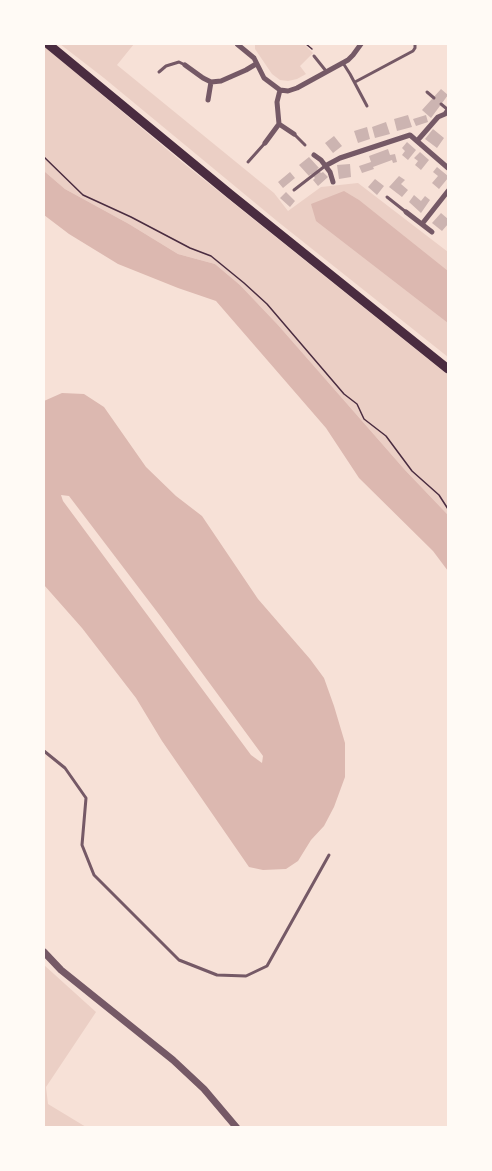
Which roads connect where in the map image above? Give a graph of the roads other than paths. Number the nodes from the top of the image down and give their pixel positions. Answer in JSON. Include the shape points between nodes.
{"nodes":[{"id":1,"x":48,"y":44,"type":"edge"},
{"id":2,"x":237,"y":44,"type":"edge"},
{"id":3,"x":361,"y":44,"type":"edge"},
{"id":4,"x":415,"y":44,"type":"edge"},
{"id":5,"x":314,"y":56,"type":"road end"},
{"id":6,"x":343,"y":63,"type":"junction"},
{"id":7,"x":185,"y":64,"type":"joint"},
{"id":8,"x":256,"y":64,"type":"junction"},
{"id":9,"x":159,"y":72,"type":"dead end"},
{"id":10,"x":327,"y":72,"type":"junction"},
{"id":11,"x":211,"y":82,"type":"junction"},
{"id":12,"x":355,"y":82,"type":"junction"},
{"id":13,"x":280,"y":90,"type":"junction"},
{"id":14,"x":428,"y":92,"type":"dead end"},
{"id":15,"x":434,"y":98,"type":"dead end"},
{"id":16,"x":208,"y":100,"type":"dead end"},
{"id":17,"x":441,"y":104,"type":"dead end"},
{"id":18,"x":367,"y":106,"type":"dead end"},
{"id":19,"x":448,"y":110,"type":"edge"},
{"id":20,"x":279,"y":124,"type":"junction"},
{"id":21,"x":294,"y":134,"type":"joint"},
{"id":22,"x":417,"y":141,"type":"junction"},
{"id":23,"x":265,"y":143,"type":"joint"},
{"id":24,"x":305,"y":145,"type":"dead end"},
{"id":25,"x":314,"y":155,"type":"dead end"},
{"id":26,"x":248,"y":162,"type":"dead end"},
{"id":27,"x":326,"y":166,"type":"junction"},
{"id":28,"x":448,"y":168,"type":"edge"},
{"id":29,"x":333,"y":182,"type":"dead end"},
{"id":30,"x":294,"y":190,"type":"dead end"},
{"id":31,"x":448,"y":191,"type":"edge"},
{"id":32,"x":387,"y":197,"type":"dead end"},
{"id":33,"x":406,"y":212,"type":"joint"},
{"id":34,"x":422,"y":224,"type":"junction"},
{"id":35,"x":432,"y":232,"type":"dead end"},
{"id":36,"x":448,"y":369,"type":"edge"},
{"id":37,"x":44,"y":752,"type":"edge"},
{"id":38,"x":328,"y":855,"type":"dead end"},
{"id":39,"x":44,"y":952,"type":"edge"},
{"id":40,"x":237,"y":1128,"type":"edge"}],
"edges":[{"from":1,"to":36,"type":"highway"},
{"from":2,"to":8,"type":"street"},
{"from":3,"to":6,"type":"street"},
{"from":4,"to":12,"type":"lane","via":[[413,51]]},
{"from":5,"to":10,"type":"lane"},
{"from":6,"to":10,"type":"street"},
{"from":6,"to":12,"type":"lane"},
{"from":7,"to":9,"type":"lane","via":[[179,62]]},
{"from":7,"to":11,"type":"street"},
{"from":8,"to":11,"type":"street"},
{"from":8,"to":13,"type":"street","via":[[264,78]]},
{"from":10,"to":13,"type":"street","via":[[297,88]]},
{"from":11,"to":16,"type":"street"},
{"from":12,"to":18,"type":"lane"},
{"from":13,"to":20,"type":"street"},
{"from":14,"to":15,"type":"lane"},
{"from":17,"to":19,"type":"lane"},
{"from":19,"to":22,"type":"street"},
{"from":20,"to":21,"type":"street"},
{"from":20,"to":23,"type":"street"},
{"from":21,"to":24,"type":"lane"},
{"from":22,"to":27,"type":"street","via":[[410,135]]},
{"from":22,"to":28,"type":"street"},
{"from":23,"to":26,"type":"lane"},
{"from":25,"to":27,"type":"street"},
{"from":27,"to":29,"type":"street"},
{"from":27,"to":30,"type":"lane"},
{"from":31,"to":34,"type":"street"},
{"from":32,"to":33,"type":"lane"},
{"from":33,"to":34,"type":"street"},
{"from":34,"to":35,"type":"street"},
{"from":37,"to":38,"type":"lane","via":[[65,768],[86,798],[82,845],[94,876],[179,960],[217,975],[246,976],[267,966]]},
{"from":39,"to":40,"type":"street","via":[[173,1060]]}]}
